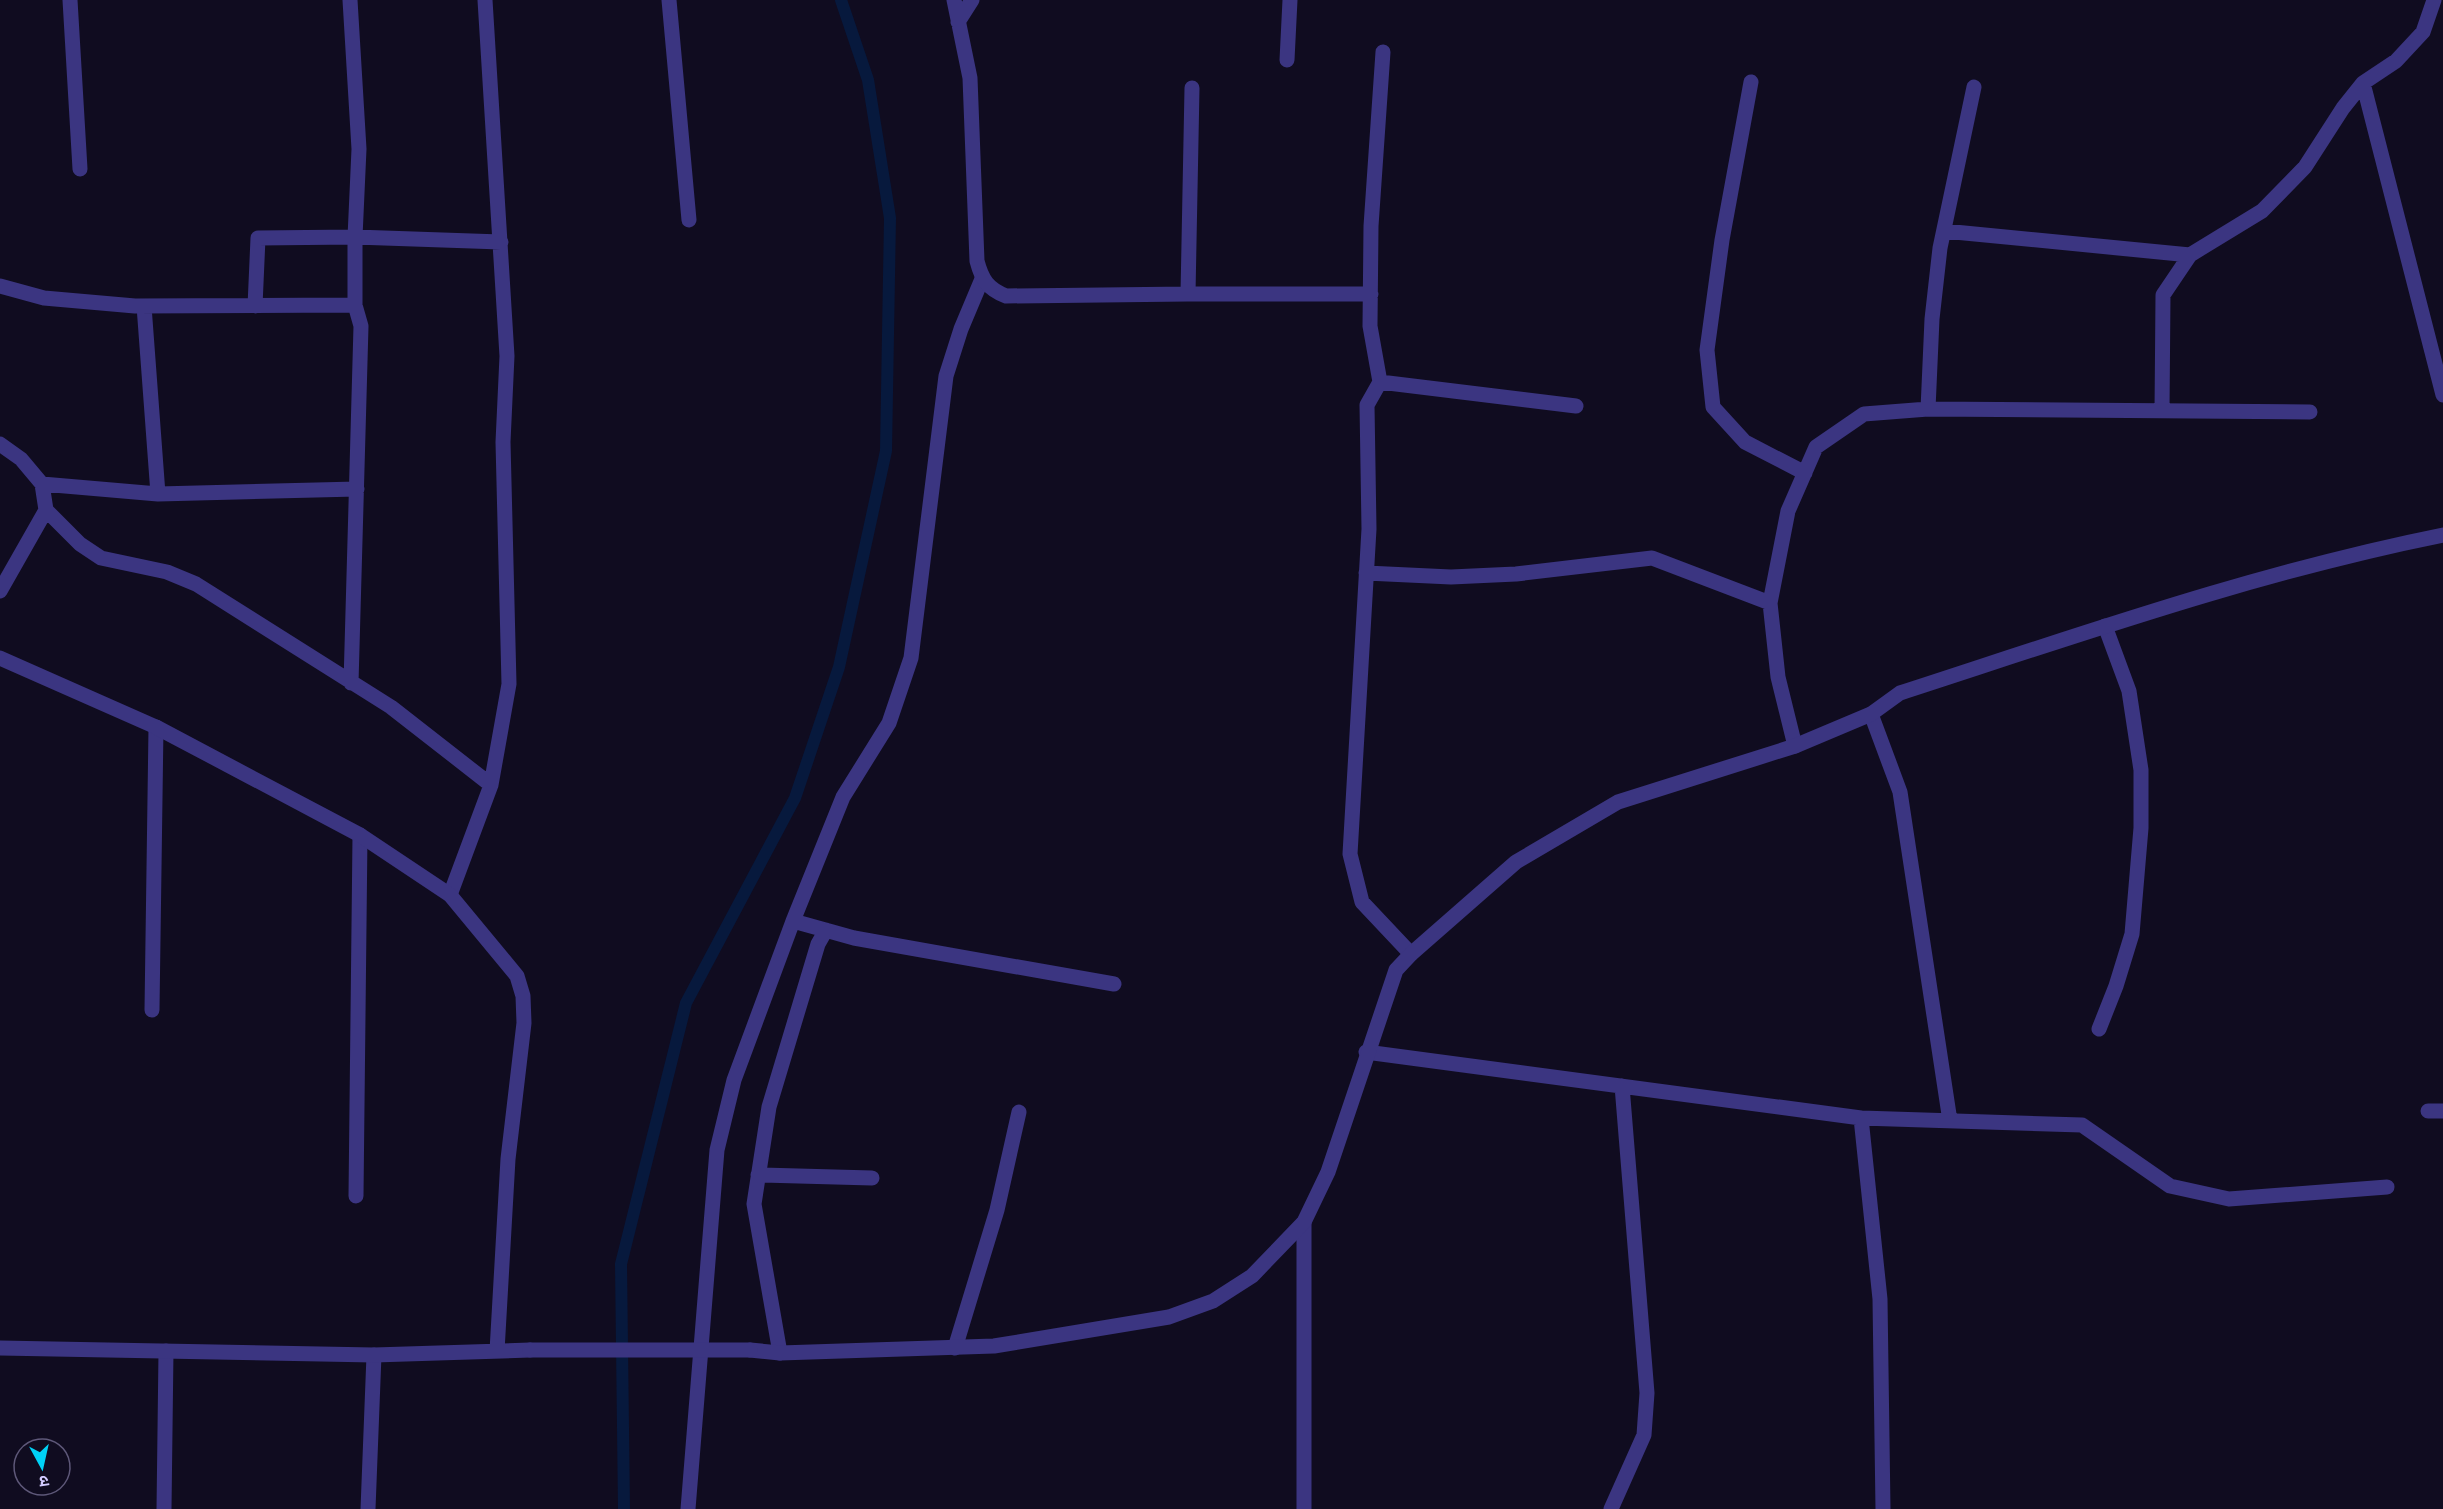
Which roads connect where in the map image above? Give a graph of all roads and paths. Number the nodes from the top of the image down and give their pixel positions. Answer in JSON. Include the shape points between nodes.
{"nodes":[{"id":1,"x":70,"y":0,"type":"edge"},
{"id":2,"x":350,"y":0,"type":"edge"},
{"id":3,"x":485,"y":0,"type":"edge"},
{"id":4,"x":669,"y":0,"type":"edge"},
{"id":5,"x":954,"y":0,"type":"edge"},
{"id":6,"x":972,"y":0,"type":"edge"},
{"id":7,"x":1290,"y":0,"type":"edge"},
{"id":8,"x":2433,"y":0,"type":"edge"},
{"id":9,"x":958,"y":22,"type":"junction"},
{"id":10,"x":1383,"y":52,"type":"dead end"},
{"id":11,"x":1287,"y":60,"type":"dead end"},
{"id":12,"x":1750,"y":82,"type":"dead end"},
{"id":13,"x":2363,"y":83,"type":"junction"},
{"id":14,"x":1974,"y":87,"type":"dead end"},
{"id":15,"x":1192,"y":88,"type":"dead end"},
{"id":16,"x":80,"y":170,"type":"dead end"},
{"id":17,"x":689,"y":220,"type":"dead end"},
{"id":18,"x":1944,"y":231,"type":"junction"},
{"id":19,"x":355,"y":237,"type":"junction"},
{"id":20,"x":501,"y":242,"type":"junction"},
{"id":21,"x":2190,"y":255,"type":"junction"},
{"id":22,"x":982,"y":279,"type":"junction"},
{"id":23,"x":0,"y":286,"type":"edge"},
{"id":24,"x":1188,"y":294,"type":"junction"},
{"id":25,"x":1371,"y":294,"type":"junction"},
{"id":26,"x":355,"y":305,"type":"junction"},
{"id":27,"x":144,"y":306,"type":"junction"},
{"id":28,"x":255,"y":306,"type":"junction"},
{"id":29,"x":1380,"y":382,"type":"junction"},
{"id":30,"x":2443,"y":395,"type":"edge"},
{"id":31,"x":1576,"y":406,"type":"dead end"},
{"id":32,"x":1928,"y":409,"type":"junction"},
{"id":33,"x":2162,"y":411,"type":"junction"},
{"id":34,"x":2310,"y":412,"type":"dead end"},
{"id":35,"x":0,"y":444,"type":"edge"},
{"id":36,"x":1805,"y":473,"type":"junction"},
{"id":37,"x":42,"y":484,"type":"junction"},
{"id":38,"x":357,"y":489,"type":"junction"},
{"id":39,"x":158,"y":494,"type":"junction"},
{"id":40,"x":46,"y":510,"type":"junction"},
{"id":41,"x":2443,"y":535,"type":"edge"},
{"id":42,"x":1366,"y":573,"type":"junction"},
{"id":43,"x":0,"y":591,"type":"edge"},
{"id":44,"x":1770,"y":603,"type":"junction"},
{"id":45,"x":2105,"y":626,"type":"junction"},
{"id":46,"x":0,"y":658,"type":"edge"},
{"id":47,"x":351,"y":683,"type":"junction"},
{"id":48,"x":1871,"y":714,"type":"junction"},
{"id":49,"x":156,"y":727,"type":"junction"},
{"id":50,"x":1795,"y":746,"type":"junction"},
{"id":51,"x":491,"y":785,"type":"junction"},
{"id":52,"x":360,"y":835,"type":"junction"},
{"id":53,"x":450,"y":895,"type":"junction"},
{"id":54,"x":793,"y":921,"type":"junction"},
{"id":55,"x":826,"y":930,"type":"junction"},
{"id":56,"x":1411,"y":954,"type":"junction"},
{"id":57,"x":1114,"y":984,"type":"dead end"},
{"id":58,"x":152,"y":1010,"type":"dead end"},
{"id":59,"x":2098,"y":1029,"type":"dead end"},
{"id":60,"x":1366,"y":1052,"type":"junction"},
{"id":61,"x":1622,"y":1086,"type":"junction"},
{"id":62,"x":1019,"y":1112,"type":"dead end"},
{"id":63,"x":1861,"y":1118,"type":"junction"},
{"id":64,"x":1950,"y":1121,"type":"junction"},
{"id":65,"x":758,"y":1175,"type":"junction"},
{"id":66,"x":872,"y":1178,"type":"dead end"},
{"id":67,"x":2387,"y":1187,"type":"dead end"},
{"id":68,"x":356,"y":1196,"type":"dead end"},
{"id":69,"x":1304,"y":1222,"type":"junction"},
{"id":70,"x":0,"y":1348,"type":"edge"},
{"id":71,"x":955,"y":1348,"type":"junction"},
{"id":72,"x":166,"y":1351,"type":"junction"},
{"id":73,"x":497,"y":1351,"type":"junction"},
{"id":74,"x":780,"y":1353,"type":"junction"},
{"id":75,"x":374,"y":1355,"type":"junction"},
{"id":76,"x":164,"y":1509,"type":"edge"},
{"id":77,"x":368,"y":1509,"type":"edge"},
{"id":78,"x":688,"y":1509,"type":"edge"},
{"id":79,"x":1304,"y":1509,"type":"edge"},
{"id":80,"x":1611,"y":1509,"type":"edge"},
{"id":81,"x":1883,"y":1509,"type":"edge"}],
"edges":[{"from":1,"to":16,"type":"street"},
{"from":2,"to":19,"type":"street","via":[[359,149]]},
{"from":3,"to":20,"type":"street"},
{"from":4,"to":17,"type":"street"},
{"from":5,"to":9,"type":"street"},
{"from":6,"to":9,"type":"street"},
{"from":7,"to":11,"type":"street"},
{"from":8,"to":13,"type":"street","via":[[2423,32],[2396,61]]},
{"from":9,"to":22,"type":"street","via":[[970,78],[977,261]]},
{"from":10,"to":25,"type":"street","via":[[1371,226]]},
{"from":12,"to":36,"type":"street","via":[[1707,350],[1713,407],[1745,442]]},
{"from":13,"to":21,"type":"street","via":[[2305,168],[2262,211]]},
{"from":13,"to":30,"type":"street"},
{"from":14,"to":18,"type":"street"},
{"from":15,"to":24,"type":"street"},
{"from":18,"to":21,"type":"street"},
{"from":18,"to":32,"type":"street","via":[[1932,319]]},
{"from":19,"to":20,"type":"street"},
{"from":19,"to":26,"type":"street"},
{"from":19,"to":28,"type":"street","via":[[258,238]]},
{"from":20,"to":51,"type":"street","via":[[507,356],[504,442],[509,684]]},
{"from":21,"to":33,"type":"street","via":[[2163,295]]},
{"from":22,"to":24,"type":"street","via":[[1006,296]]},
{"from":22,"to":54,"type":"street","via":[[946,376],[911,658],[889,723],[843,797]]},
{"from":23,"to":27,"type":"street","via":[[44,298]]},
{"from":24,"to":25,"type":"street"},
{"from":25,"to":29,"type":"street","via":[[1370,326]]},
{"from":26,"to":28,"type":"street"},
{"from":26,"to":38,"type":"street","via":[[361,326]]},
{"from":27,"to":28,"type":"street"},
{"from":27,"to":39,"type":"street"},
{"from":29,"to":31,"type":"street"},
{"from":29,"to":42,"type":"street","via":[[1367,405]]},
{"from":32,"to":33,"type":"street"},
{"from":32,"to":36,"type":"street","via":[[1864,414],[1816,447]]},
{"from":33,"to":34,"type":"street"},
{"from":35,"to":37,"type":"street","via":[[21,459]]},
{"from":36,"to":44,"type":"street","via":[[1788,511]]},
{"from":37,"to":39,"type":"street"},
{"from":37,"to":40,"type":"street"},
{"from":38,"to":39,"type":"street"},
{"from":38,"to":47,"type":"street"},
{"from":40,"to":43,"type":"street"},
{"from":40,"to":47,"type":"street","via":[[100,558],[167,572],[196,584]]},
{"from":41,"to":45,"type":"street","via":[[2346,556]]},
{"from":42,"to":44,"type":"street","via":[[1516,574],[1652,558]]},
{"from":42,"to":56,"type":"street","via":[[1350,854],[1362,902]]},
{"from":44,"to":50,"type":"street","via":[[1778,677]]},
{"from":45,"to":48,"type":"street","via":[[1900,693]]},
{"from":45,"to":59,"type":"street","via":[[2129,691],[2141,770],[2141,828],[2132,934]]},
{"from":46,"to":49,"type":"street"},
{"from":47,"to":51,"type":"street","via":[[435,739]]},
{"from":48,"to":50,"type":"street"},
{"from":48,"to":64,"type":"street","via":[[1900,792]]},
{"from":49,"to":52,"type":"street"},
{"from":49,"to":58,"type":"street"},
{"from":50,"to":56,"type":"street","via":[[1618,802],[1516,862]]},
{"from":51,"to":53,"type":"street"},
{"from":52,"to":53,"type":"street"},
{"from":52,"to":68,"type":"street"},
{"from":53,"to":73,"type":"street","via":[[517,976],[523,996],[525,1023],[508,1159]]},
{"from":54,"to":55,"type":"street"},
{"from":54,"to":78,"type":"street","via":[[734,1080],[717,1150]]},
{"from":55,"to":57,"type":"street"},
{"from":55,"to":65,"type":"street","via":[[818,944],[769,1107]]},
{"from":56,"to":60,"type":"street","via":[[1396,970]]},
{"from":60,"to":61,"type":"street"},
{"from":60,"to":69,"type":"street","via":[[1328,1172]]},
{"from":61,"to":63,"type":"street"},
{"from":61,"to":80,"type":"street","via":[[1647,1393],[1644,1435]]},
{"from":62,"to":71,"type":"street","via":[[994,1221]]},
{"from":63,"to":64,"type":"street"},
{"from":63,"to":81,"type":"street","via":[[1880,1299]]},
{"from":64,"to":67,"type":"street","via":[[2082,1125],[2170,1186],[2229,1199]]},
{"from":65,"to":66,"type":"street"},
{"from":65,"to":74,"type":"street","via":[[754,1204]]},
{"from":69,"to":71,"type":"street","via":[[1252,1276],[1213,1301],[1169,1317],[994,1346]]},
{"from":69,"to":79,"type":"street"},
{"from":70,"to":72,"type":"street"},
{"from":71,"to":74,"type":"street"},
{"from":72,"to":75,"type":"street"},
{"from":72,"to":76,"type":"street"},
{"from":73,"to":74,"type":"street","bridge":true},
{"from":73,"to":75,"type":"street"},
{"from":75,"to":77,"type":"street"}]}
